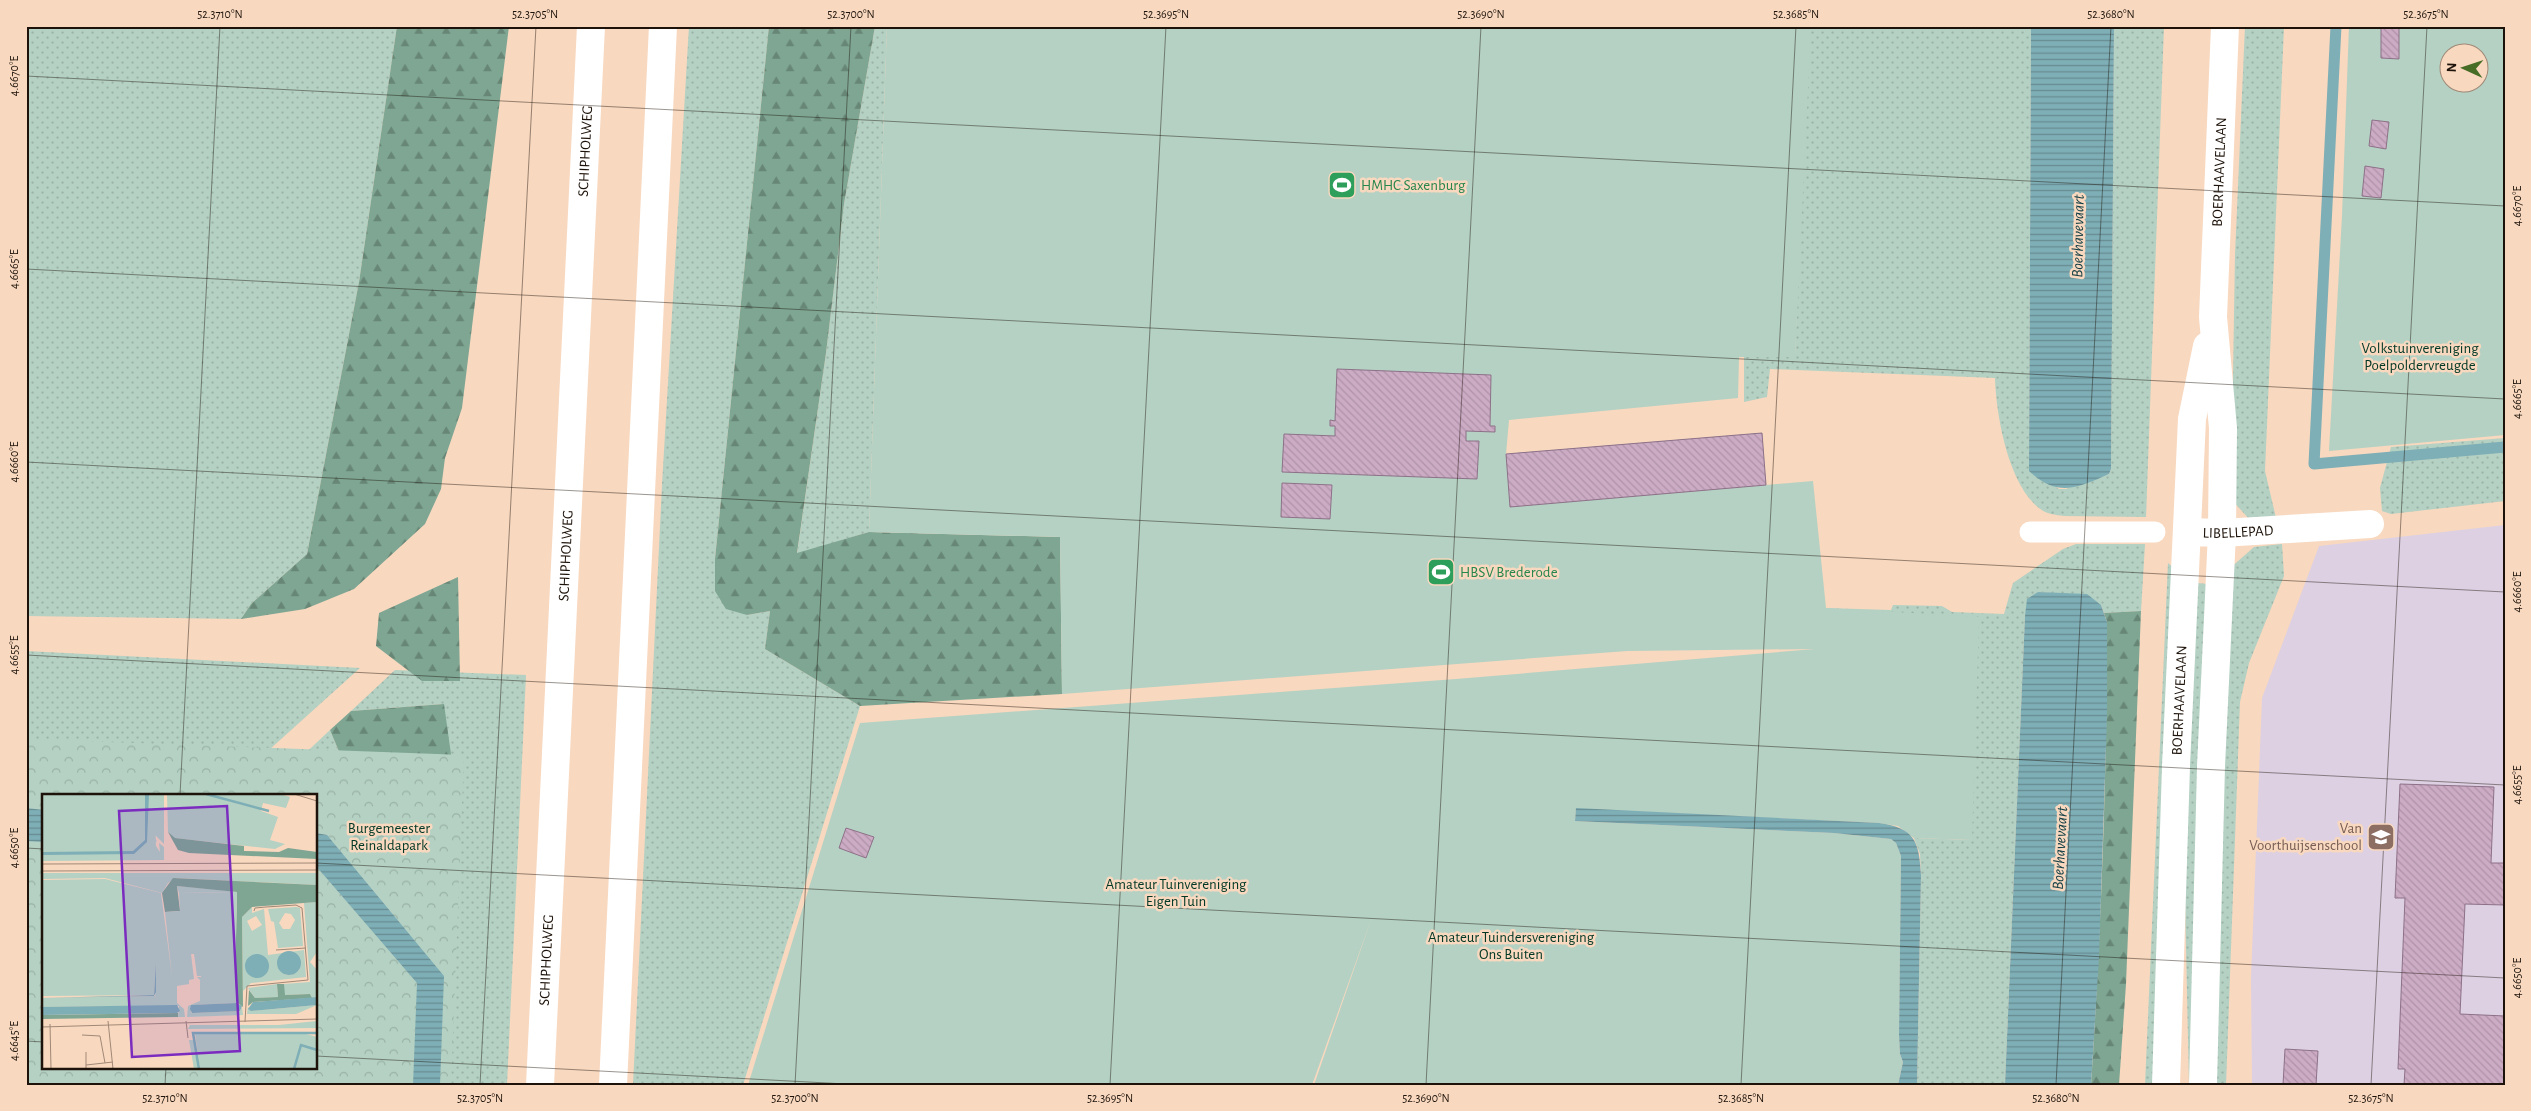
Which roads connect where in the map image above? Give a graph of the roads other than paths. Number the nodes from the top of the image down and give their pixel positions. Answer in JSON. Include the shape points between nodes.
{"nodes":[{"id":1,"x":591,"y":26,"type":"edge"},
{"id":2,"x":663,"y":26,"type":"edge"},
{"id":3,"x":2225,"y":26,"type":"edge"},
{"id":4,"x":2213,"y":317,"type":"junction"},
{"id":5,"x":2370,"y":524,"type":"dead end"},
{"id":6,"x":2030,"y":532,"type":"dead end"},
{"id":7,"x":2155,"y":532,"type":"dead end"},
{"id":8,"x":2187,"y":532,"type":"junction"},
{"id":9,"x":2222,"y":533,"type":"junction"},
{"id":10,"x":540,"y":1085,"type":"edge"},
{"id":11,"x":613,"y":1085,"type":"edge"},
{"id":12,"x":2166,"y":1085,"type":"edge"},
{"id":13,"x":2204,"y":1085,"type":"edge"}],
"edges":[{"from":1,"to":10,"type":"main road","name":"SCHIPHOLWEG"},
{"from":2,"to":11,"type":"main road"},
{"from":3,"to":4,"type":"main road","name":"BOERHAAVELAAN"},
{"from":4,"to":8,"type":"main road","name":"BOERHAAVELAAN","via":[[2192,418]]},
{"from":4,"to":9,"type":"main road","name":"BOERHAAVELAAN","via":[[2223,428]]},
{"from":5,"to":9,"type":"main road","name":"LIBELLEPAD"},
{"from":6,"to":7,"type":"lane"},
{"from":8,"to":9,"type":"main road","name":"LIBELLEPAD"},
{"from":8,"to":12,"type":"main road","name":"BOERHAAVELAAN"},
{"from":9,"to":13,"type":"main road","name":"BOERHAAVELAAN","via":[[2211,766]]}]}
